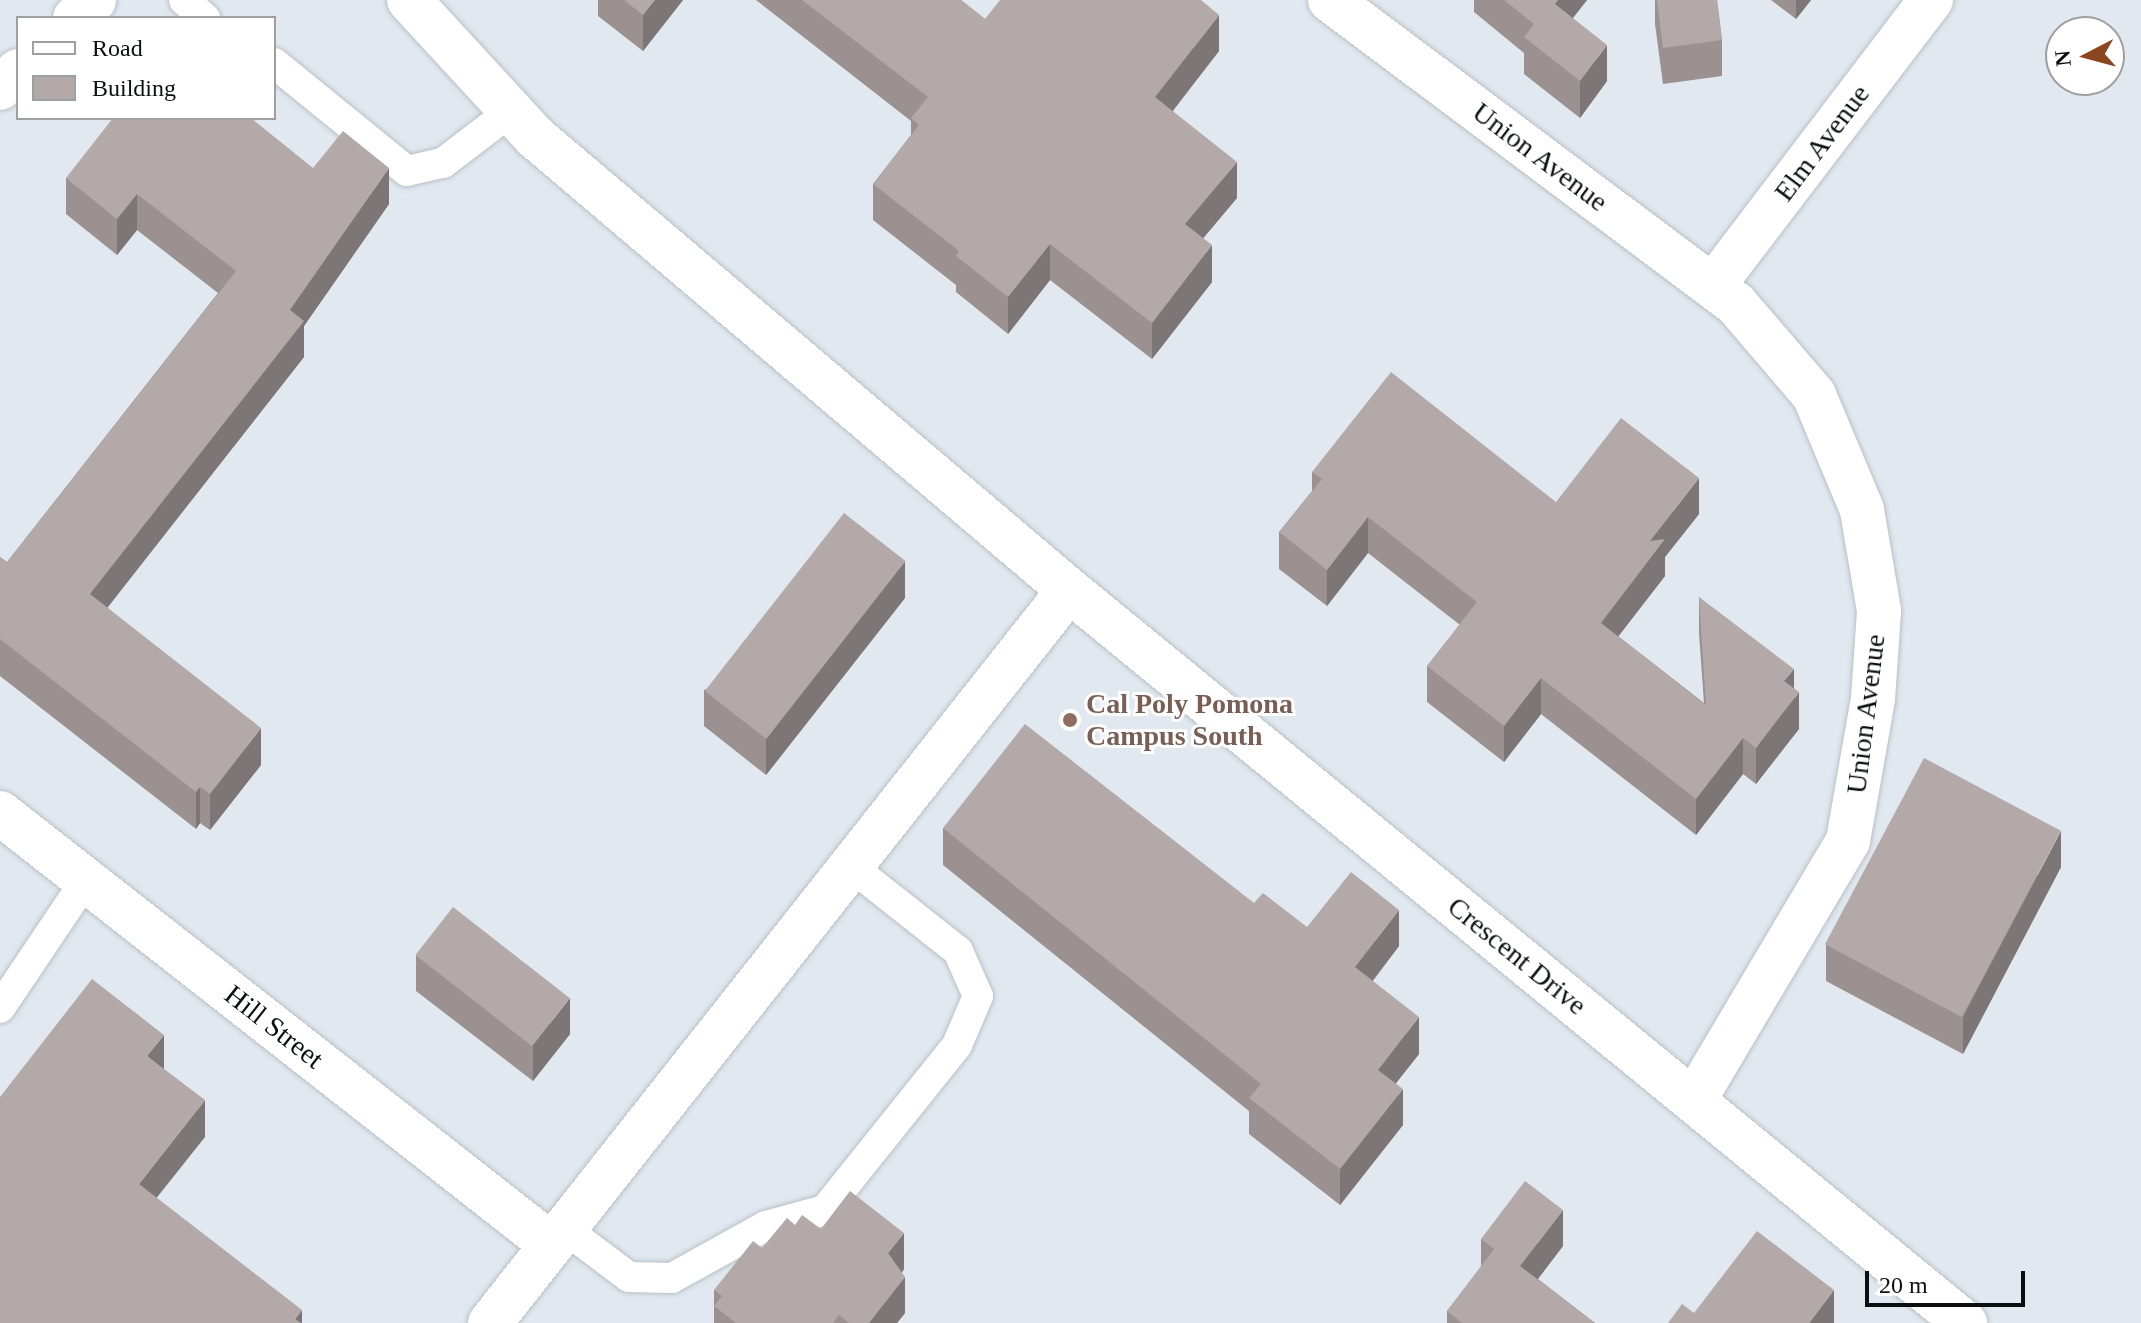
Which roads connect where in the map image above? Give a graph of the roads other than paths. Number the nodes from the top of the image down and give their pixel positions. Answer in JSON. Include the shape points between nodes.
{"nodes":[{"id":1,"x":94,"y":0,"type":"edge"},
{"id":2,"x":184,"y":0,"type":"edge"},
{"id":3,"x":409,"y":0,"type":"edge"},
{"id":4,"x":1330,"y":0,"type":"edge"},
{"id":5,"x":1931,"y":0,"type":"edge"},
{"id":6,"x":77,"y":16,"type":"edge"},
{"id":7,"x":203,"y":16,"type":"edge"},
{"id":8,"x":276,"y":65,"type":"edge"},
{"id":9,"x":16,"y":73,"type":"edge"},
{"id":10,"x":0,"y":88,"type":"edge"},
{"id":11,"x":511,"y":111,"type":"junction"},
{"id":12,"x":1713,"y":286,"type":"junction"},
{"id":13,"x":1069,"y":590,"type":"junction"},
{"id":14,"x":0,"y":813,"type":"edge"},
{"id":15,"x":849,"y":865,"type":"junction"},
{"id":16,"x":86,"y":880,"type":"junction"},
{"id":17,"x":0,"y":1008,"type":"edge"},
{"id":18,"x":1694,"y":1100,"type":"junction"},
{"id":19,"x":554,"y":1234,"type":"junction"},
{"id":20,"x":490,"y":1323,"type":"edge"},
{"id":21,"x":1965,"y":1323,"type":"edge"}],
"edges":[{"from":1,"to":6,"type":"street"},
{"from":2,"to":7,"type":"lane"},
{"from":3,"to":11,"type":"street","name":"Crescent Drive"},
{"from":4,"to":12,"type":"street","name":"Union Avenue"},
{"from":5,"to":12,"type":"street","name":"Elm Avenue"},
{"from":8,"to":11,"type":"lane","via":[[407,171],[443,163]]},
{"from":9,"to":10,"type":"street"},
{"from":11,"to":13,"type":"street","name":"Crescent Drive"},
{"from":12,"to":18,"type":"street","name":"Union Avenue","via":[[1814,395],[1862,510],[1879,611],[1873,699],[1848,841]]},
{"from":13,"to":15,"type":"street"},
{"from":13,"to":18,"type":"street","name":"Crescent Drive"},
{"from":14,"to":16,"type":"street","name":"Hill Street"},
{"from":15,"to":19,"type":"street"},
{"from":15,"to":19,"type":"lane","via":[[958,951],[978,996],[957,1045],[825,1210],[766,1226],[672,1278],[629,1277]]},
{"from":16,"to":17,"type":"lane"},
{"from":16,"to":19,"type":"street","name":"Hill Street"},
{"from":18,"to":21,"type":"street","name":"Crescent Drive"},
{"from":19,"to":20,"type":"street"}]}
